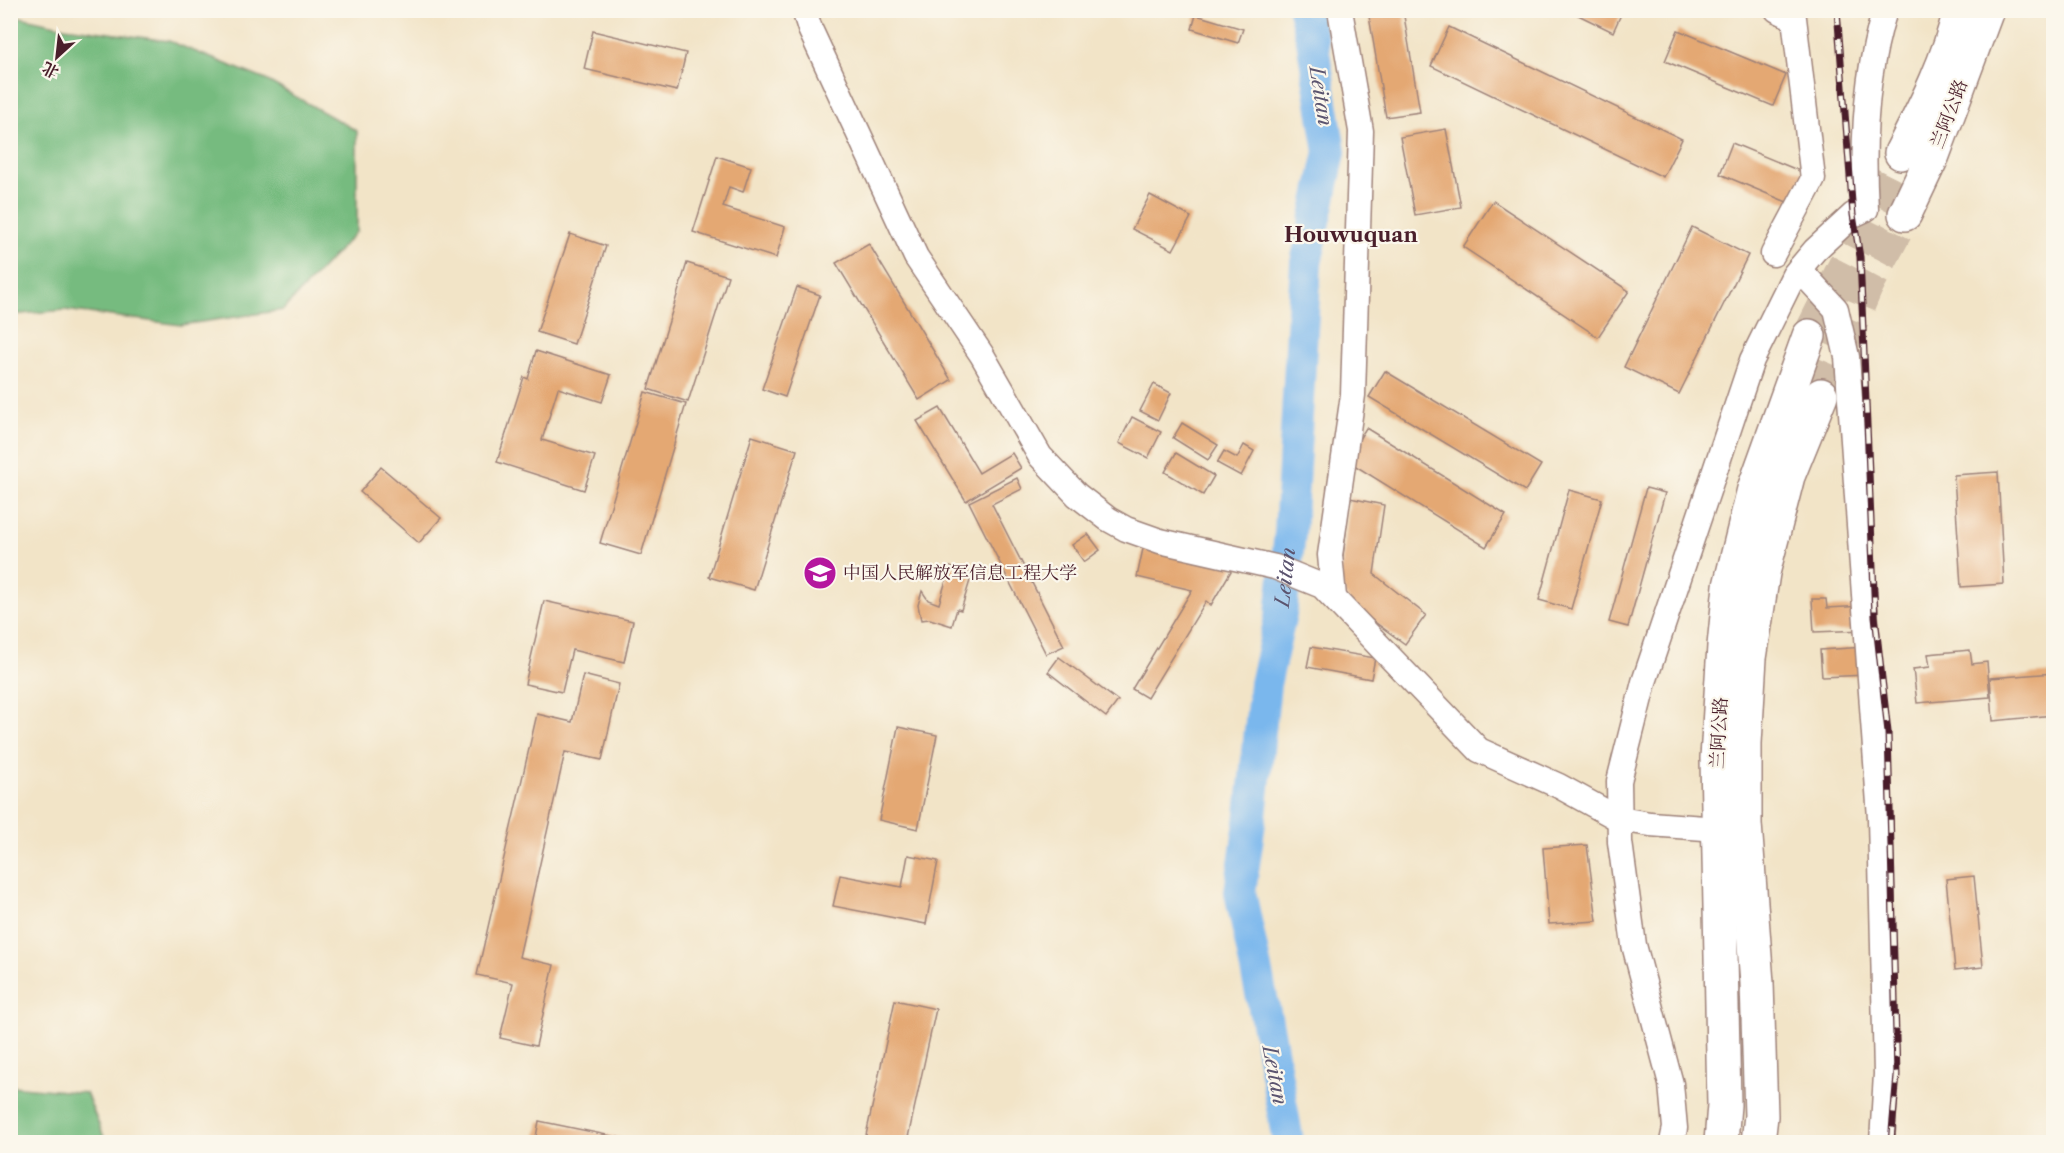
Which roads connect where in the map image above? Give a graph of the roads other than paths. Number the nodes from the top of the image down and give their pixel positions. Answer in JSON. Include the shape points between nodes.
{"nodes":[{"id":1,"x":804,"y":10,"type":"edge"},
{"id":2,"x":1341,"y":10,"type":"edge"},
{"id":3,"x":1885,"y":10,"type":"edge"},
{"id":4,"x":1960,"y":10,"type":"edge"},
{"id":5,"x":1987,"y":10,"type":"edge"},
{"id":6,"x":1788,"y":13,"type":"edge"},
{"id":7,"x":1901,"y":153,"type":"tunnel mouth"},
{"id":8,"x":1905,"y":214,"type":"tunnel mouth"},
{"id":9,"x":1773,"y":254,"type":"dead end"},
{"id":10,"x":1799,"y":269,"type":"junction"},
{"id":11,"x":1809,"y":336,"type":"tunnel mouth"},
{"id":12,"x":1821,"y":395,"type":"tunnel mouth"},
{"id":13,"x":1328,"y":591,"type":"junction"},
{"id":14,"x":1619,"y":819,"type":"junction"},
{"id":15,"x":1732,"y":826,"type":"junction"},
{"id":16,"x":1672,"y":1143,"type":"edge"},
{"id":17,"x":1721,"y":1143,"type":"edge"},
{"id":18,"x":1758,"y":1143,"type":"edge"},
{"id":19,"x":1882,"y":1143,"type":"edge"}],
"edges":[{"from":1,"to":13,"type":"street","via":[[916,256],[982,355],[1040,456],[1077,495],[1126,529],[1275,567]]},
{"from":2,"to":13,"type":"street","via":[[1360,131],[1353,395]]},
{"from":3,"to":10,"type":"street","via":[[1868,88],[1863,162],[1866,209],[1852,215]]},
{"from":4,"to":7,"type":"highway","name":"兰阿公路","via":[[1952,44]]},
{"from":5,"to":8,"type":"highway","name":"兰阿公路","via":[[1933,155]]},
{"from":6,"to":9,"type":"street","via":[[1813,178]]},
{"from":10,"to":14,"type":"street","via":[[1752,360],[1644,682],[1619,781]]},
{"from":10,"to":19,"type":"street","via":[[1836,309],[1847,357],[1880,818],[1886,1074]]},
{"from":11,"to":15,"type":"highway","name":"兰阿公路","via":[[1754,489],[1730,586],[1717,758]]},
{"from":12,"to":15,"type":"highway","name":"兰阿公路","via":[[1788,476],[1762,573],[1750,658],[1745,743]]},
{"from":13,"to":14,"type":"street","via":[[1479,750],[1559,786]]},
{"from":14,"to":15,"type":"street","via":[[1650,824]]},
{"from":14,"to":16,"type":"street","via":[[1634,945],[1671,1084],[1675,1128]]},
{"from":15,"to":17,"type":"highway","name":"兰阿公路"},
{"from":15,"to":18,"type":"highway","name":"兰阿公路","via":[[1757,983],[1761,1116]]}]}
